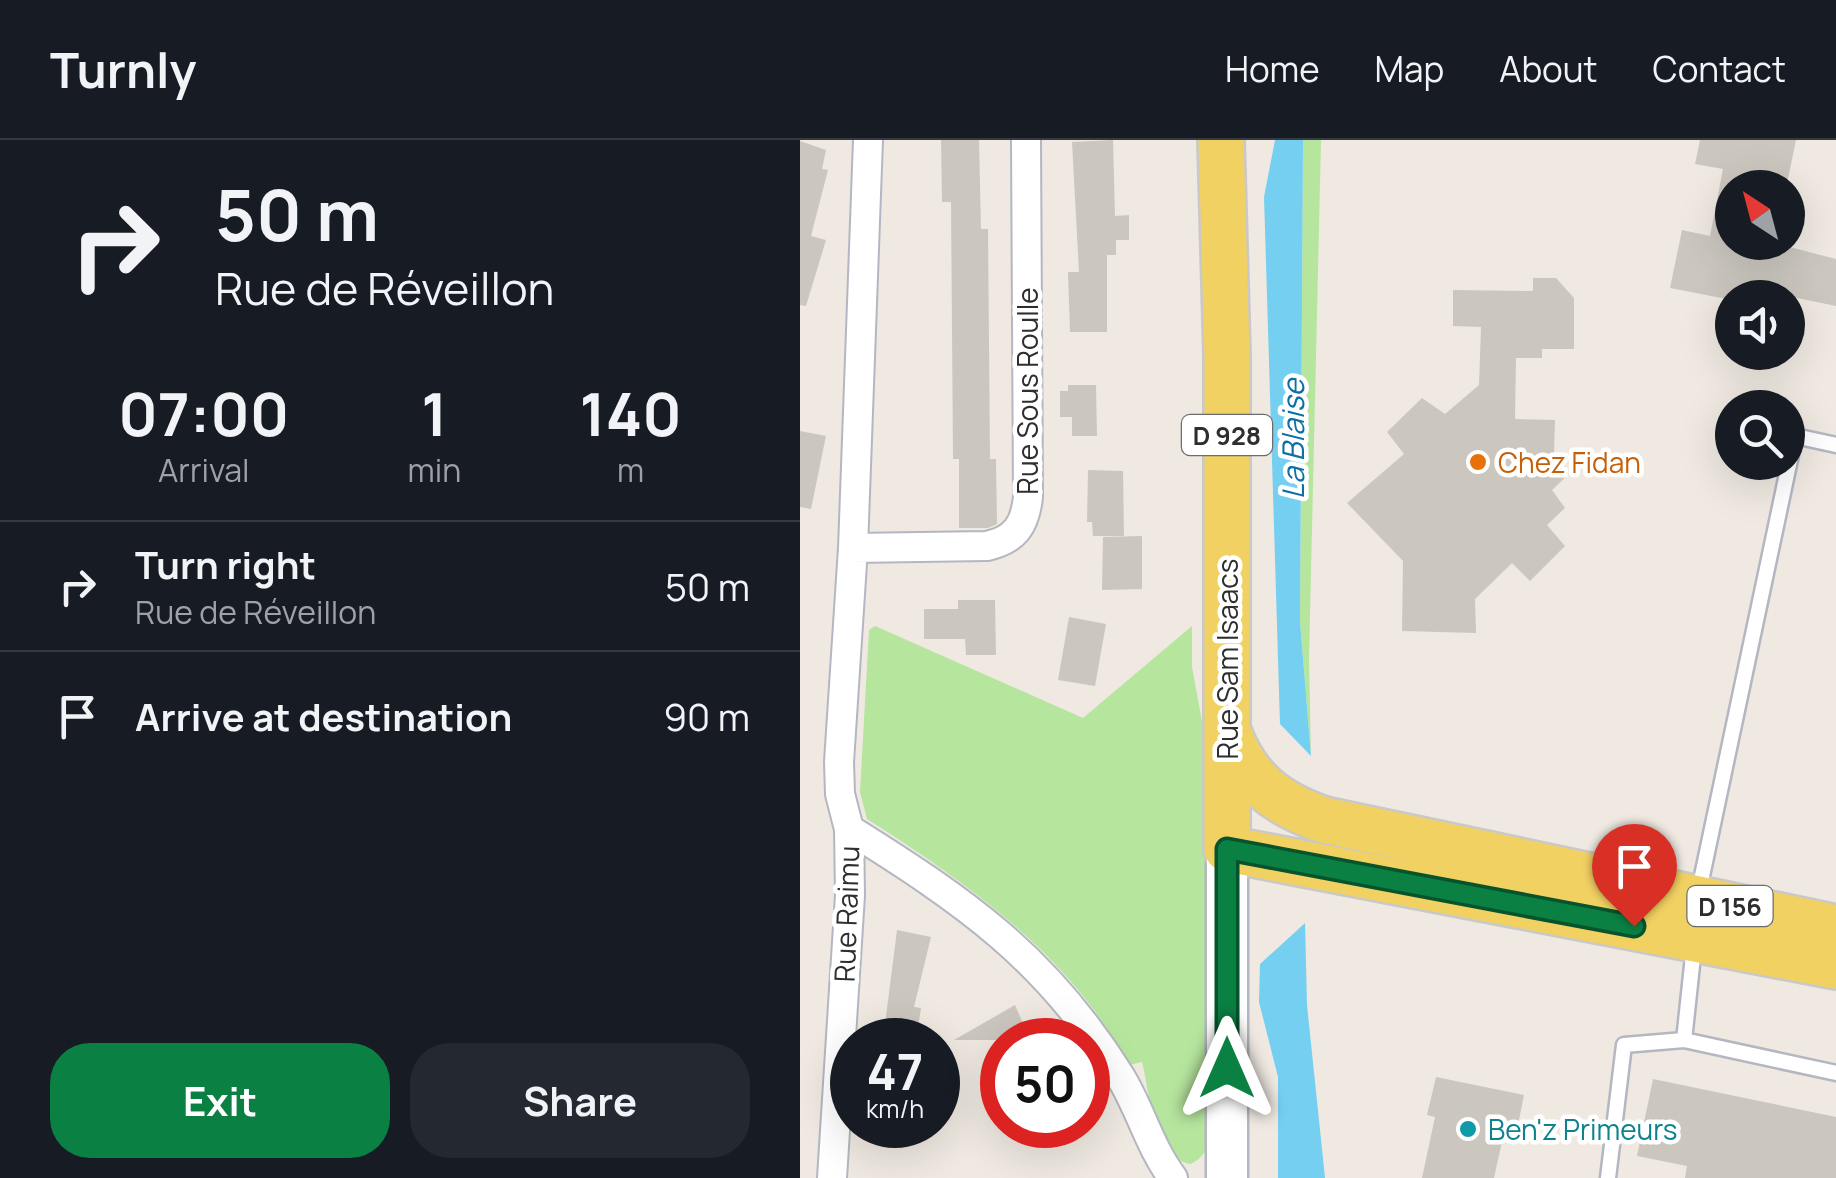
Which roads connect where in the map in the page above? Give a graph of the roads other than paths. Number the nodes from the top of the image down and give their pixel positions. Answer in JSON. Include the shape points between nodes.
{"nodes":[{"id":1,"x":868,"y":140,"type":"edge"},
{"id":2,"x":1026,"y":140,"type":"edge"},
{"id":3,"x":1221,"y":140,"type":"edge"},
{"id":4,"x":1836,"y":445,"type":"edge"},
{"id":5,"x":852,"y":548,"type":"junction"},
{"id":6,"x":1227,"y":730,"type":"junction"},
{"id":7,"x":850,"y":829,"type":"junction"},
{"id":8,"x":1352,"y":829,"type":"junction"},
{"id":9,"x":1227,"y":834,"type":"junction"},
{"id":10,"x":1696,"y":918,"type":"junction"},
{"id":11,"x":1836,"y":928,"type":"edge"},
{"id":12,"x":1836,"y":966,"type":"edge"},
{"id":13,"x":1684,"y":1040,"type":"junction"},
{"id":14,"x":1836,"y":1073,"type":"edge"},
{"id":15,"x":832,"y":1178,"type":"edge"},
{"id":16,"x":1173,"y":1178,"type":"edge"},
{"id":17,"x":1227,"y":1178,"type":"edge"},
{"id":18,"x":1608,"y":1178,"type":"edge"}],
"edges":[{"from":1,"to":5,"type":"street"},
{"from":2,"to":5,"type":"street","name":"Rue Sous Roulle","via":[[1024,519],[1014,535],[986,546]]},
{"from":3,"to":6,"type":"main road","name":"Rue Sam Isaacs","number":"D 928"},
{"from":4,"to":10,"type":"lane","via":[[1796,436]]},
{"from":5,"to":7,"type":"street","via":[[839,762]]},
{"from":6,"to":8,"type":"main road","number":"D 156","via":[[1244,769],[1273,797]]},
{"from":6,"to":9,"type":"main road","name":"Rue Sam Isaacs","number":"D 928"},
{"from":7,"to":15,"type":"street","name":"Rue Raimu"},
{"from":7,"to":16,"type":"street","via":[[958,897],[1053,987],[1121,1078]]},
{"from":8,"to":9,"type":"main road","number":"D 156"},
{"from":8,"to":10,"type":"main road","number":"D 156"},
{"from":9,"to":10,"type":"main road","number":"D 156"},
{"from":9,"to":17,"type":"main road","name":"Rue Sam Isaacs","number":"D 928"},
{"from":10,"to":11,"type":"main road","number":"D 156"},
{"from":10,"to":12,"type":"main road","number":"D 156"},
{"from":10,"to":13,"type":"lane"},
{"from":13,"to":14,"type":"lane"},
{"from":13,"to":18,"type":"lane","via":[[1624,1045]]}]}
